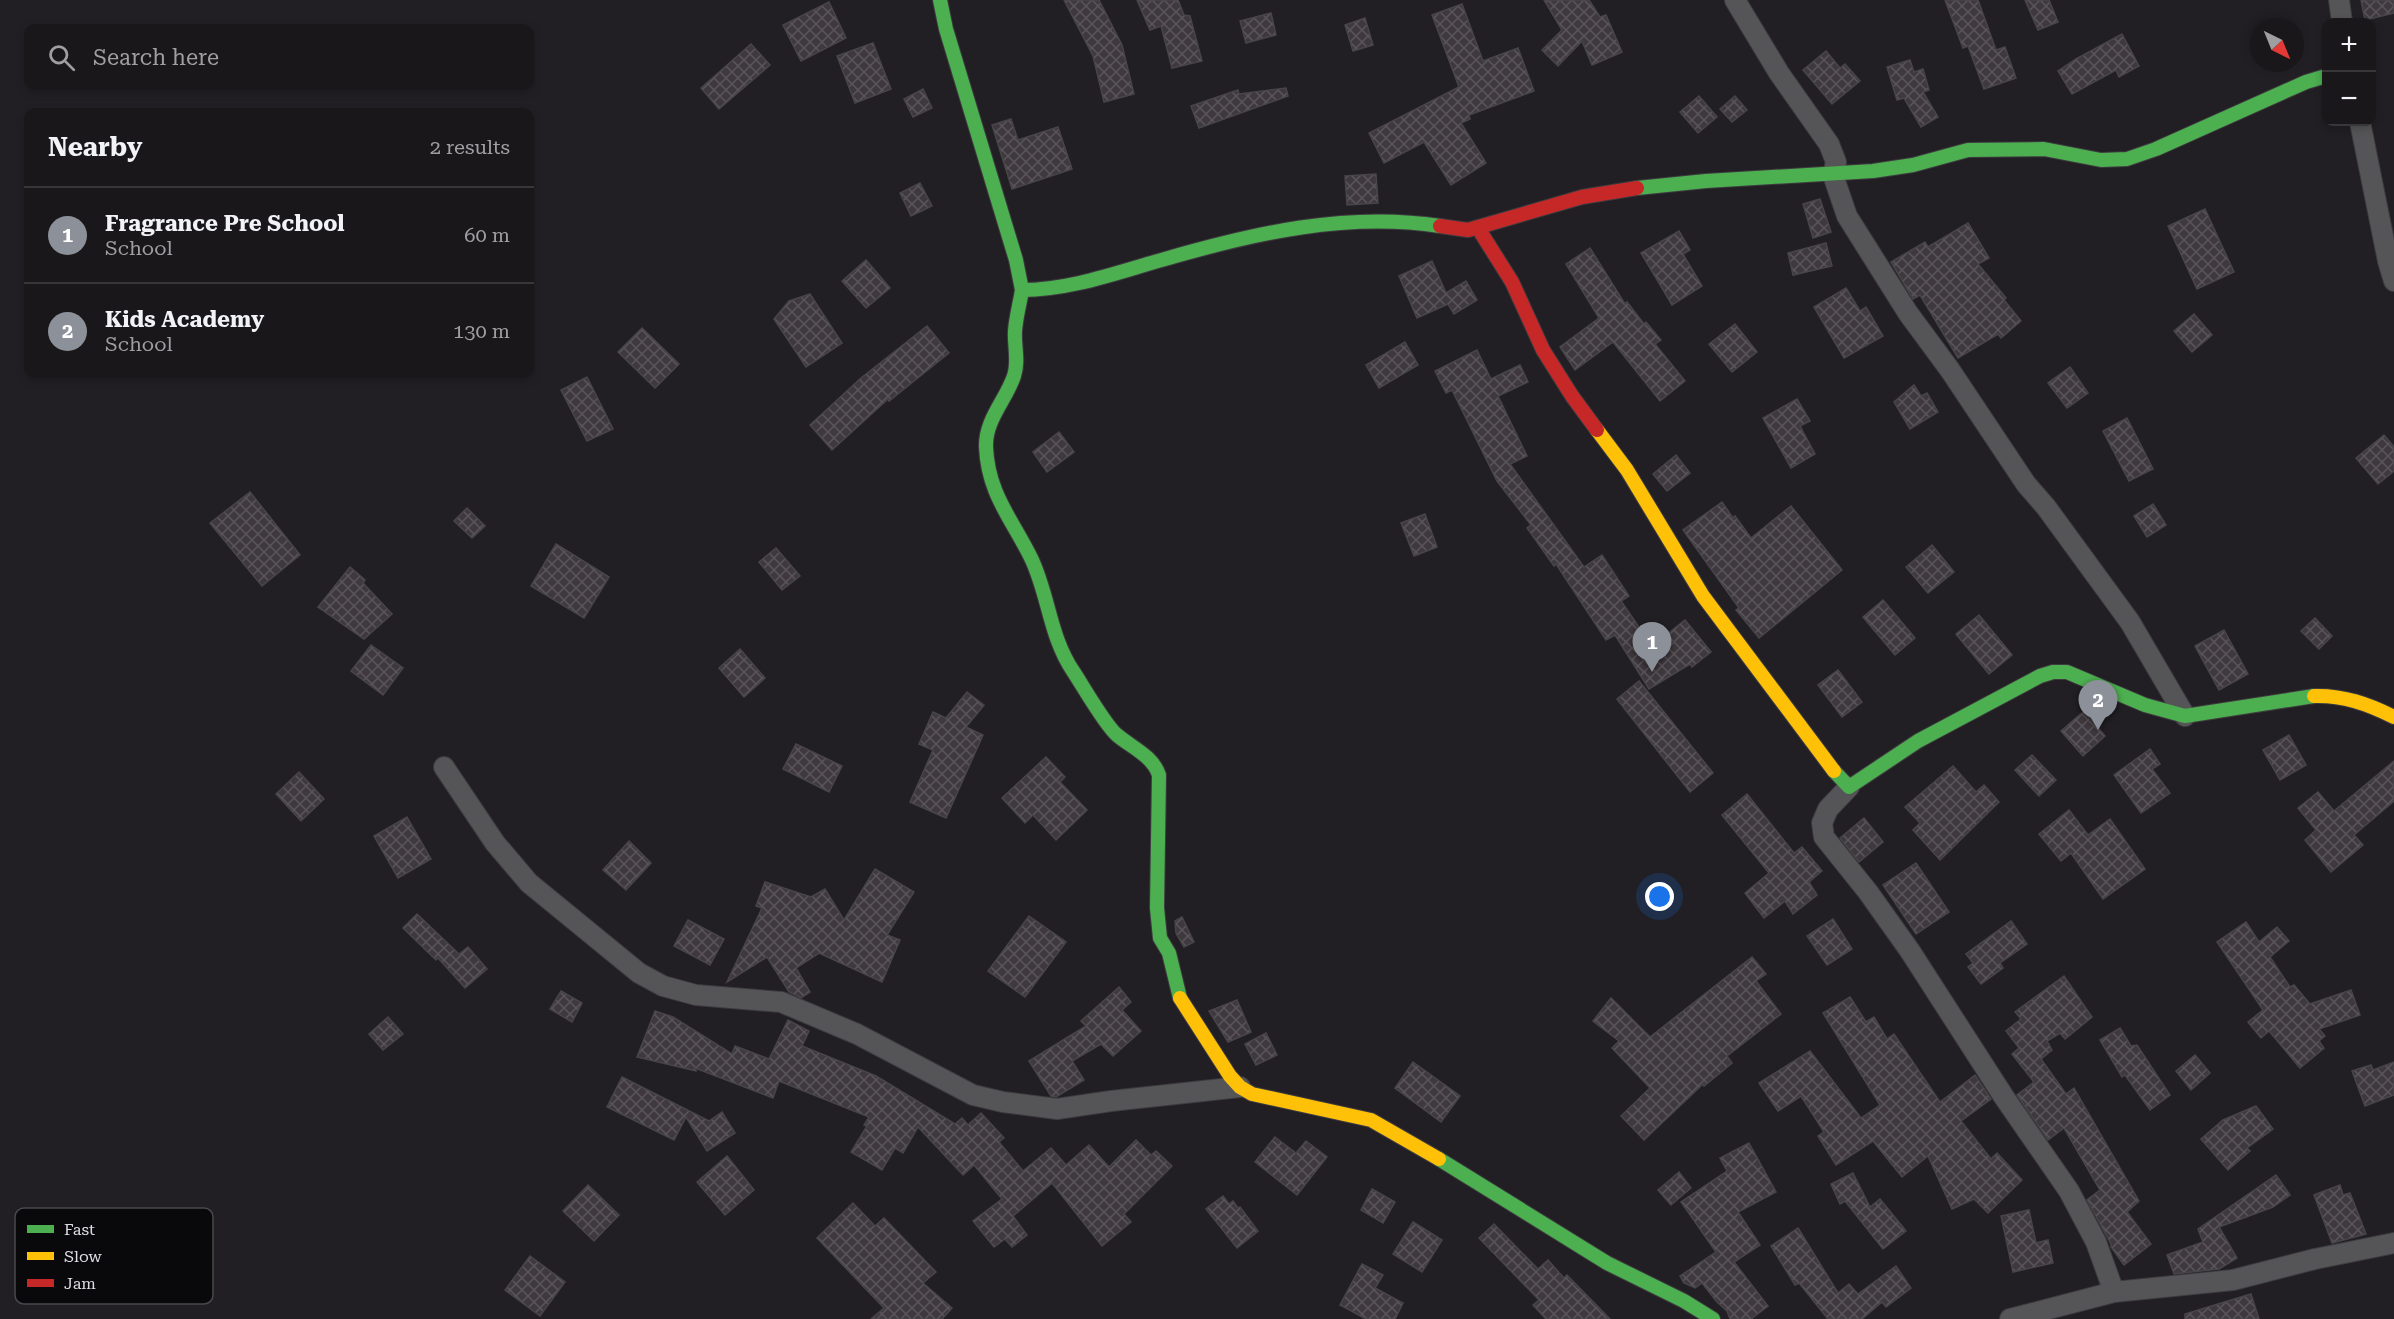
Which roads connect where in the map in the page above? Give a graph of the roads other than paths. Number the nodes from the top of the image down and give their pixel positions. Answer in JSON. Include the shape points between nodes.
{"nodes":[{"id":1,"x":940,"y":0,"type":"edge"},
{"id":2,"x":1735,"y":0,"type":"edge"},
{"id":3,"x":2339,"y":0,"type":"edge"},
{"id":4,"x":2341,"y":18,"type":"edge"},
{"id":5,"x":2322,"y":77,"type":"edge"},
{"id":6,"x":2361,"y":126,"type":"edge"},
{"id":7,"x":1833,"y":175,"type":"junction"},
{"id":8,"x":1478,"y":228,"type":"junction"},
{"id":9,"x":2394,"y":281,"type":"edge"},
{"id":10,"x":1022,"y":290,"type":"junction"},
{"id":11,"x":2185,"y":716,"type":"junction"},
{"id":12,"x":2394,"y":717,"type":"edge"},
{"id":13,"x":444,"y":767,"type":"dead end"},
{"id":14,"x":1849,"y":787,"type":"junction"},
{"id":15,"x":1240,"y":1087,"type":"junction"},
{"id":16,"x":2394,"y":1243,"type":"edge"},
{"id":17,"x":2114,"y":1292,"type":"junction"},
{"id":18,"x":1713,"y":1319,"type":"edge"},
{"id":19,"x":2010,"y":1319,"type":"edge"}],
"edges":[{"from":1,"to":10,"type":"street"},
{"from":2,"to":7,"type":"street","via":[[1779,73],[1829,144],[1836,162]]},
{"from":3,"to":4,"type":"street"},
{"from":5,"to":7,"type":"street","via":[[2127,159],[2101,160],[2044,149],[1968,150],[1913,165]]},
{"from":6,"to":9,"type":"street"},
{"from":7,"to":8,"type":"street","via":[[1635,188],[1572,199]]},
{"from":7,"to":11,"type":"street","via":[[1847,216],[1908,313],[2026,484],[2130,622]]},
{"from":8,"to":10,"type":"street","via":[[1456,230],[1415,222],[1359,220],[1295,228],[1214,245],[1076,284]]},
{"from":8,"to":14,"type":"street","via":[[1512,282],[1543,350],[1627,470],[1703,596]]},
{"from":10,"to":15,"type":"street","via":[[1015,332],[1014,377],[987,436],[993,489],[1032,560],[1065,660],[1115,734],[1134,747],[1159,775],[1158,930],[1176,973],[1179,998]]},
{"from":11,"to":12,"type":"street","via":[[2336,695]]},
{"from":11,"to":14,"type":"street","via":[[2145,705],[2067,672],[2054,672],[1918,741]]},
{"from":13,"to":15,"type":"street","via":[[495,843],[529,883],[639,973],[663,986],[696,995],[781,1002],[857,1034],[973,1095],[1003,1102],[1057,1109]]},
{"from":14,"to":17,"type":"street","via":[[1828,809],[1822,823],[1824,837],[1910,951],[2069,1191],[2096,1242]]},
{"from":15,"to":18,"type":"street","via":[[1252,1094],[1371,1120],[1607,1263]]},
{"from":16,"to":17,"type":"street","via":[[2234,1280]]},
{"from":17,"to":19,"type":"street"}]}
